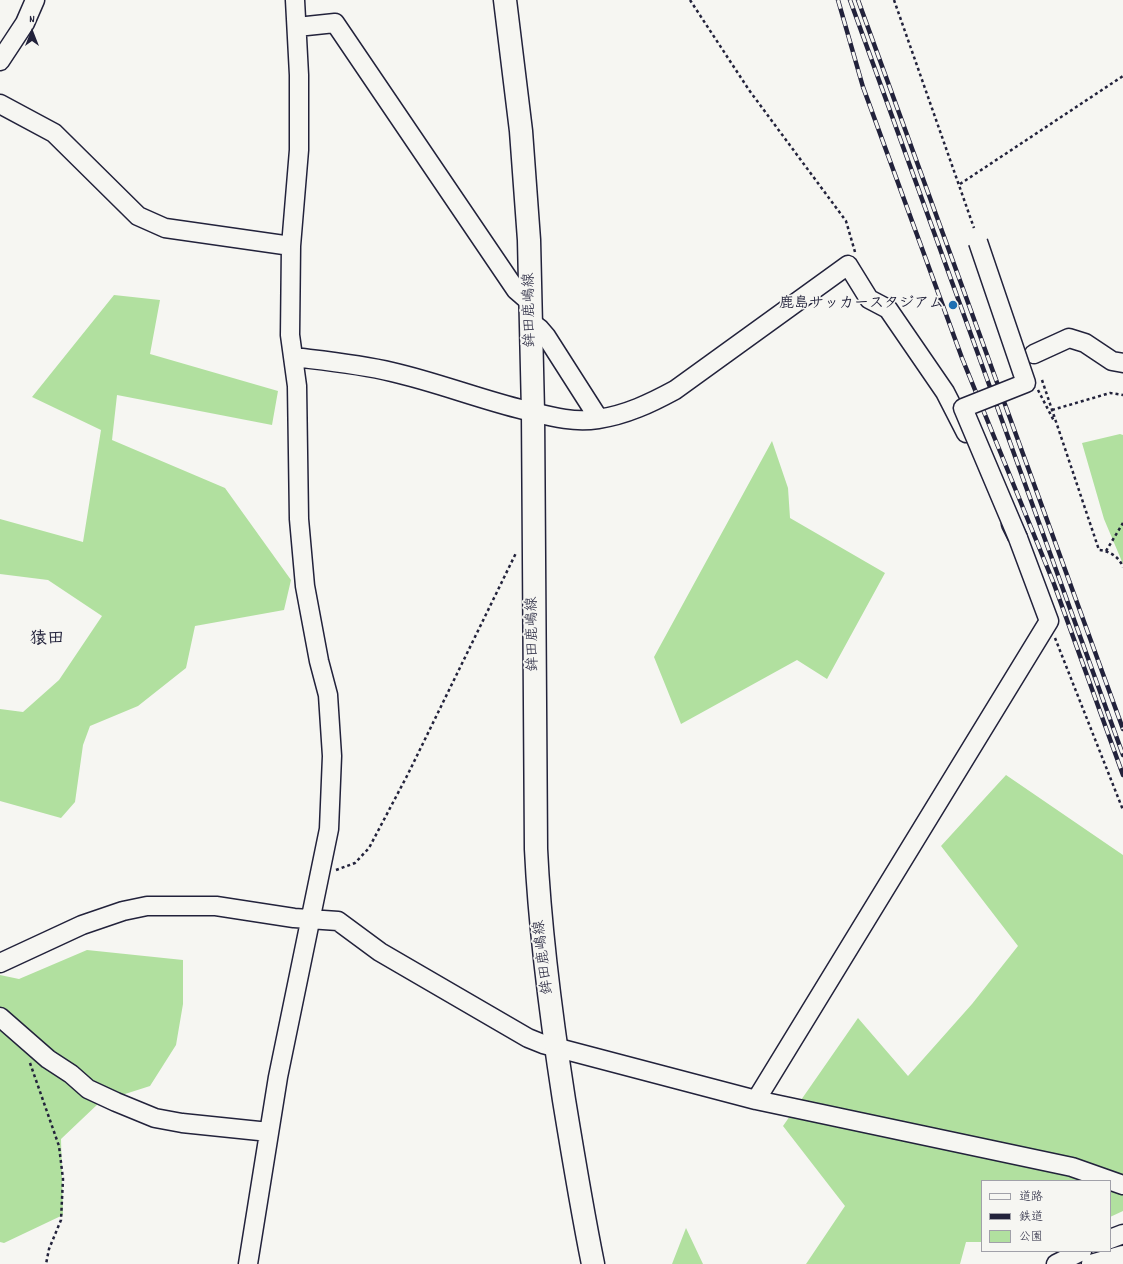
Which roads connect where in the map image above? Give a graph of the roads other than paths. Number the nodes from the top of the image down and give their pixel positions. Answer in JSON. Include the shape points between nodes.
{"nodes":[{"id":1,"x":35,"y":0,"type":"edge"},
{"id":2,"x":295,"y":0,"type":"edge"},
{"id":3,"x":505,"y":0,"type":"edge"},
{"id":4,"x":296,"y":27,"type":"junction"},
{"id":5,"x":0,"y":61,"type":"edge"},
{"id":6,"x":0,"y":104,"type":"edge"},
{"id":7,"x":978,"y":242,"type":"dead end"},
{"id":8,"x":291,"y":246,"type":"junction"},
{"id":9,"x":532,"y":313,"type":"junction"},
{"id":10,"x":1034,"y":354,"type":"dead end"},
{"id":11,"x":293,"y":357,"type":"junction"},
{"id":12,"x":1123,"y":363,"type":"edge"},
{"id":13,"x":533,"y":412,"type":"junction"},
{"id":14,"x":599,"y":419,"type":"junction"},
{"id":15,"x":1018,"y":538,"type":"junction"},
{"id":16,"x":309,"y":919,"type":"junction"},
{"id":17,"x":0,"y":963,"type":"edge"},
{"id":18,"x":0,"y":1016,"type":"edge"},
{"id":19,"x":556,"y":1048,"type":"junction"},
{"id":20,"x":756,"y":1100,"type":"junction"},
{"id":21,"x":269,"y":1132,"type":"junction"},
{"id":22,"x":1109,"y":1180,"type":"edge"},
{"id":23,"x":1111,"y":1181,"type":"edge"},
{"id":24,"x":1123,"y":1185,"type":"edge"},
{"id":25,"x":1123,"y":1234,"type":"edge"},
{"id":26,"x":1111,"y":1239,"type":"edge"},
{"id":27,"x":1080,"y":1252,"type":"edge"},
{"id":28,"x":1123,"y":1255,"type":"edge"},
{"id":29,"x":248,"y":1264,"type":"edge"},
{"id":30,"x":593,"y":1264,"type":"edge"},
{"id":31,"x":1056,"y":1264,"type":"edge"},
{"id":32,"x":1091,"y":1264,"type":"edge"}],
"edges":[{"from":1,"to":5,"type":"street","via":[[25,23]]},
{"from":2,"to":4,"type":"street"},
{"from":3,"to":9,"type":"main road","name":"鉾田鹿嶋線","via":[[521,131]]},
{"from":4,"to":8,"type":"street","via":[[299,150]]},
{"from":4,"to":9,"type":"street","via":[[335,23]]},
{"from":6,"to":8,"type":"street","via":[[54,133],[138,216],[166,228]]},
{"from":7,"to":15,"type":"street","bridge":true,"via":[[1026,383],[963,408]]},
{"from":8,"to":11,"type":"street","via":[[290,335]]},
{"from":9,"to":13,"type":"main road","name":"鉾田鹿嶋線"},
{"from":9,"to":14,"type":"street"},
{"from":10,"to":12,"type":"street","via":[[1068,338],[1085,343],[1112,361]]},
{"from":11,"to":13,"type":"street","via":[[392,372]]},
{"from":11,"to":16,"type":"street","via":[[297,386],[299,519],[305,586],[328,695],[332,756],[329,829]]},
{"from":13,"to":14,"type":"street","via":[[570,420]]},
{"from":13,"to":19,"type":"main road","name":"鉾田鹿嶋線","via":[[536,857],[542,939]]},
{"from":14,"to":15,"type":"street","via":[[654,402],[675,390],[848,265],[869,299],[888,309],[945,392]]},
{"from":15,"to":20,"type":"street","via":[[1049,621]]},
{"from":16,"to":17,"type":"street","via":[[216,906],[147,906],[82,924]]},
{"from":16,"to":19,"type":"street","via":[[338,921],[380,952],[432,984],[528,1038]]},
{"from":16,"to":21,"type":"street"},
{"from":18,"to":21,"type":"street","via":[[19,1035],[88,1089],[116,1102],[155,1118]]},
{"from":19,"to":20,"type":"street"},
{"from":19,"to":30,"type":"main road","name":"鉾田鹿嶋線"},
{"from":20,"to":22,"type":"street","via":[[1072,1167]]},
{"from":21,"to":29,"type":"street"},
{"from":23,"to":24,"type":"street"},
{"from":25,"to":26,"type":"street"},
{"from":27,"to":31,"type":"street"},
{"from":28,"to":32,"type":"street"}]}
